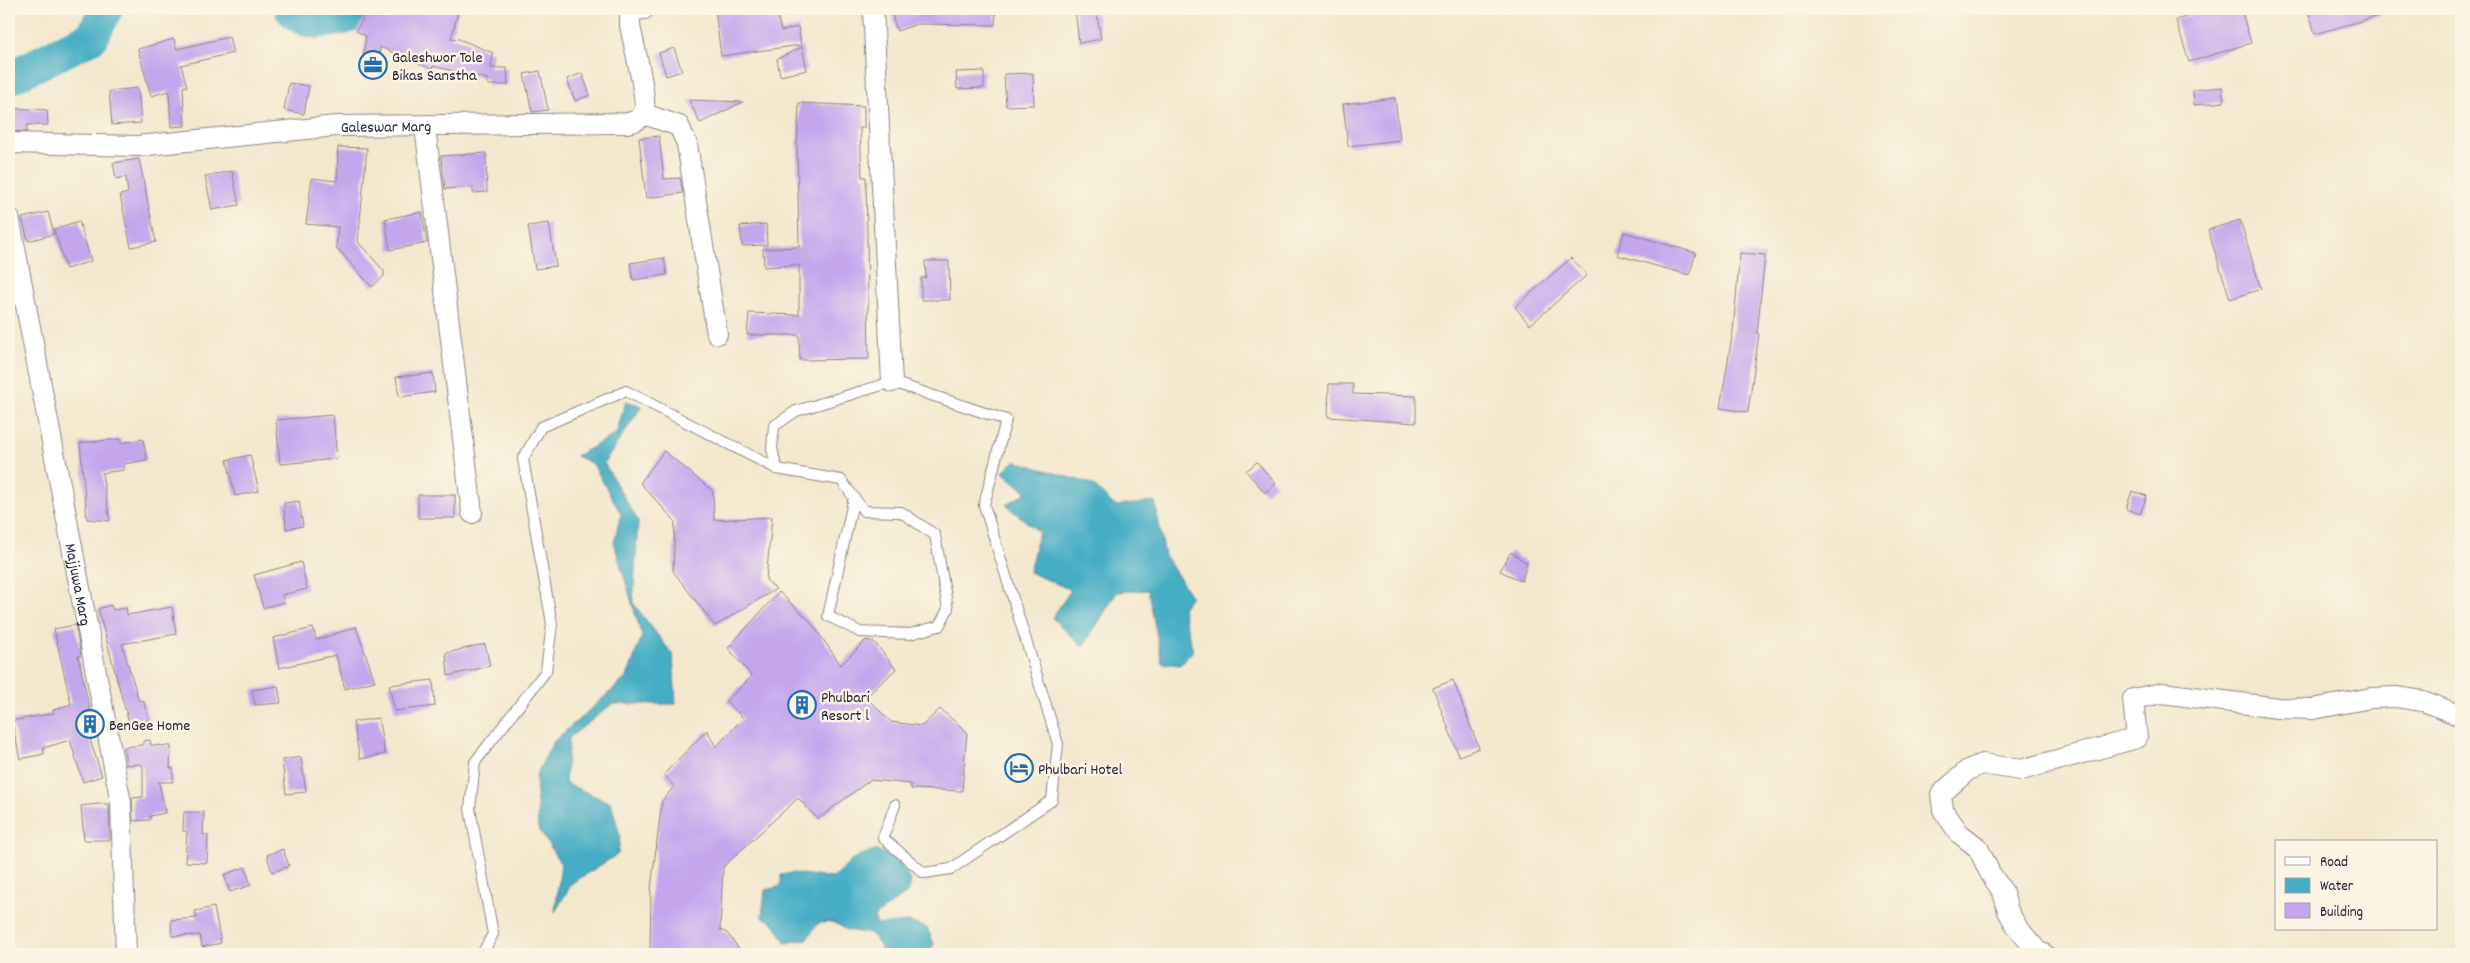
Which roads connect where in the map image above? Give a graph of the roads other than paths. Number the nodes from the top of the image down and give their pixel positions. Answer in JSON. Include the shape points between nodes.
{"nodes":[{"id":1,"x":644,"y":9,"type":"edge"},
{"id":2,"x":873,"y":9,"type":"edge"},
{"id":3,"x":644,"y":114,"type":"junction"},
{"id":4,"x":425,"y":126,"type":"junction"},
{"id":5,"x":9,"y":143,"type":"edge"},
{"id":6,"x":9,"y":217,"type":"edge"},
{"id":7,"x":717,"y":334,"type":"dead end"},
{"id":8,"x":892,"y":382,"type":"junction"},
{"id":9,"x":777,"y":469,"type":"junction"},
{"id":10,"x":854,"y":497,"type":"junction"},
{"id":11,"x":472,"y":513,"type":"dead end"},
{"id":12,"x":2461,"y":716,"type":"edge"},
{"id":13,"x":895,"y":805,"type":"dead end"},
{"id":14,"x":126,"y":954,"type":"edge"},
{"id":15,"x":482,"y":954,"type":"edge"},
{"id":16,"x":2044,"y":954,"type":"edge"}],
"edges":[{"from":1,"to":3,"type":"street","via":[[636,10],[630,16],[630,26],[645,100]]},
{"from":2,"to":8,"type":"street"},
{"from":3,"to":4,"type":"street","name":"Galeswar Marg","via":[[637,121],[627,123]]},
{"from":3,"to":7,"type":"street","via":[[679,126],[687,144]]},
{"from":4,"to":5,"type":"street","name":"Galeswar Marg","via":[[336,126],[138,146]]},
{"from":4,"to":11,"type":"street"},
{"from":6,"to":14,"type":"street","name":"Majjuwa Marg","via":[[121,803]]},
{"from":8,"to":9,"type":"lane","via":[[796,411],[774,426],[772,449]]},
{"from":8,"to":13,"type":"lane","via":[[1006,420],[984,505],[1058,744],[1052,800],[951,869],[924,873],[884,838]]},
{"from":9,"to":10,"type":"lane","via":[[840,480]]},
{"from":9,"to":15,"type":"lane","via":[[626,391],[542,427],[523,460],[552,624],[546,671],[475,762],[470,809],[493,934]]},
{"from":10,"to":10,"type":"lane","via":[[864,512],[901,512],[935,535],[948,609],[939,626],[910,634],[860,632],[828,616]]},
{"from":12,"to":16,"type":"street","via":[[2423,701],[2396,697],[2371,698],[2313,709],[2278,708],[2162,693],[2133,699],[2138,738],[2021,770],[1982,764],[1968,770],[1941,794],[1943,810],[1959,833],[1978,848],[2003,892],[2017,927],[2038,952]]}]}
